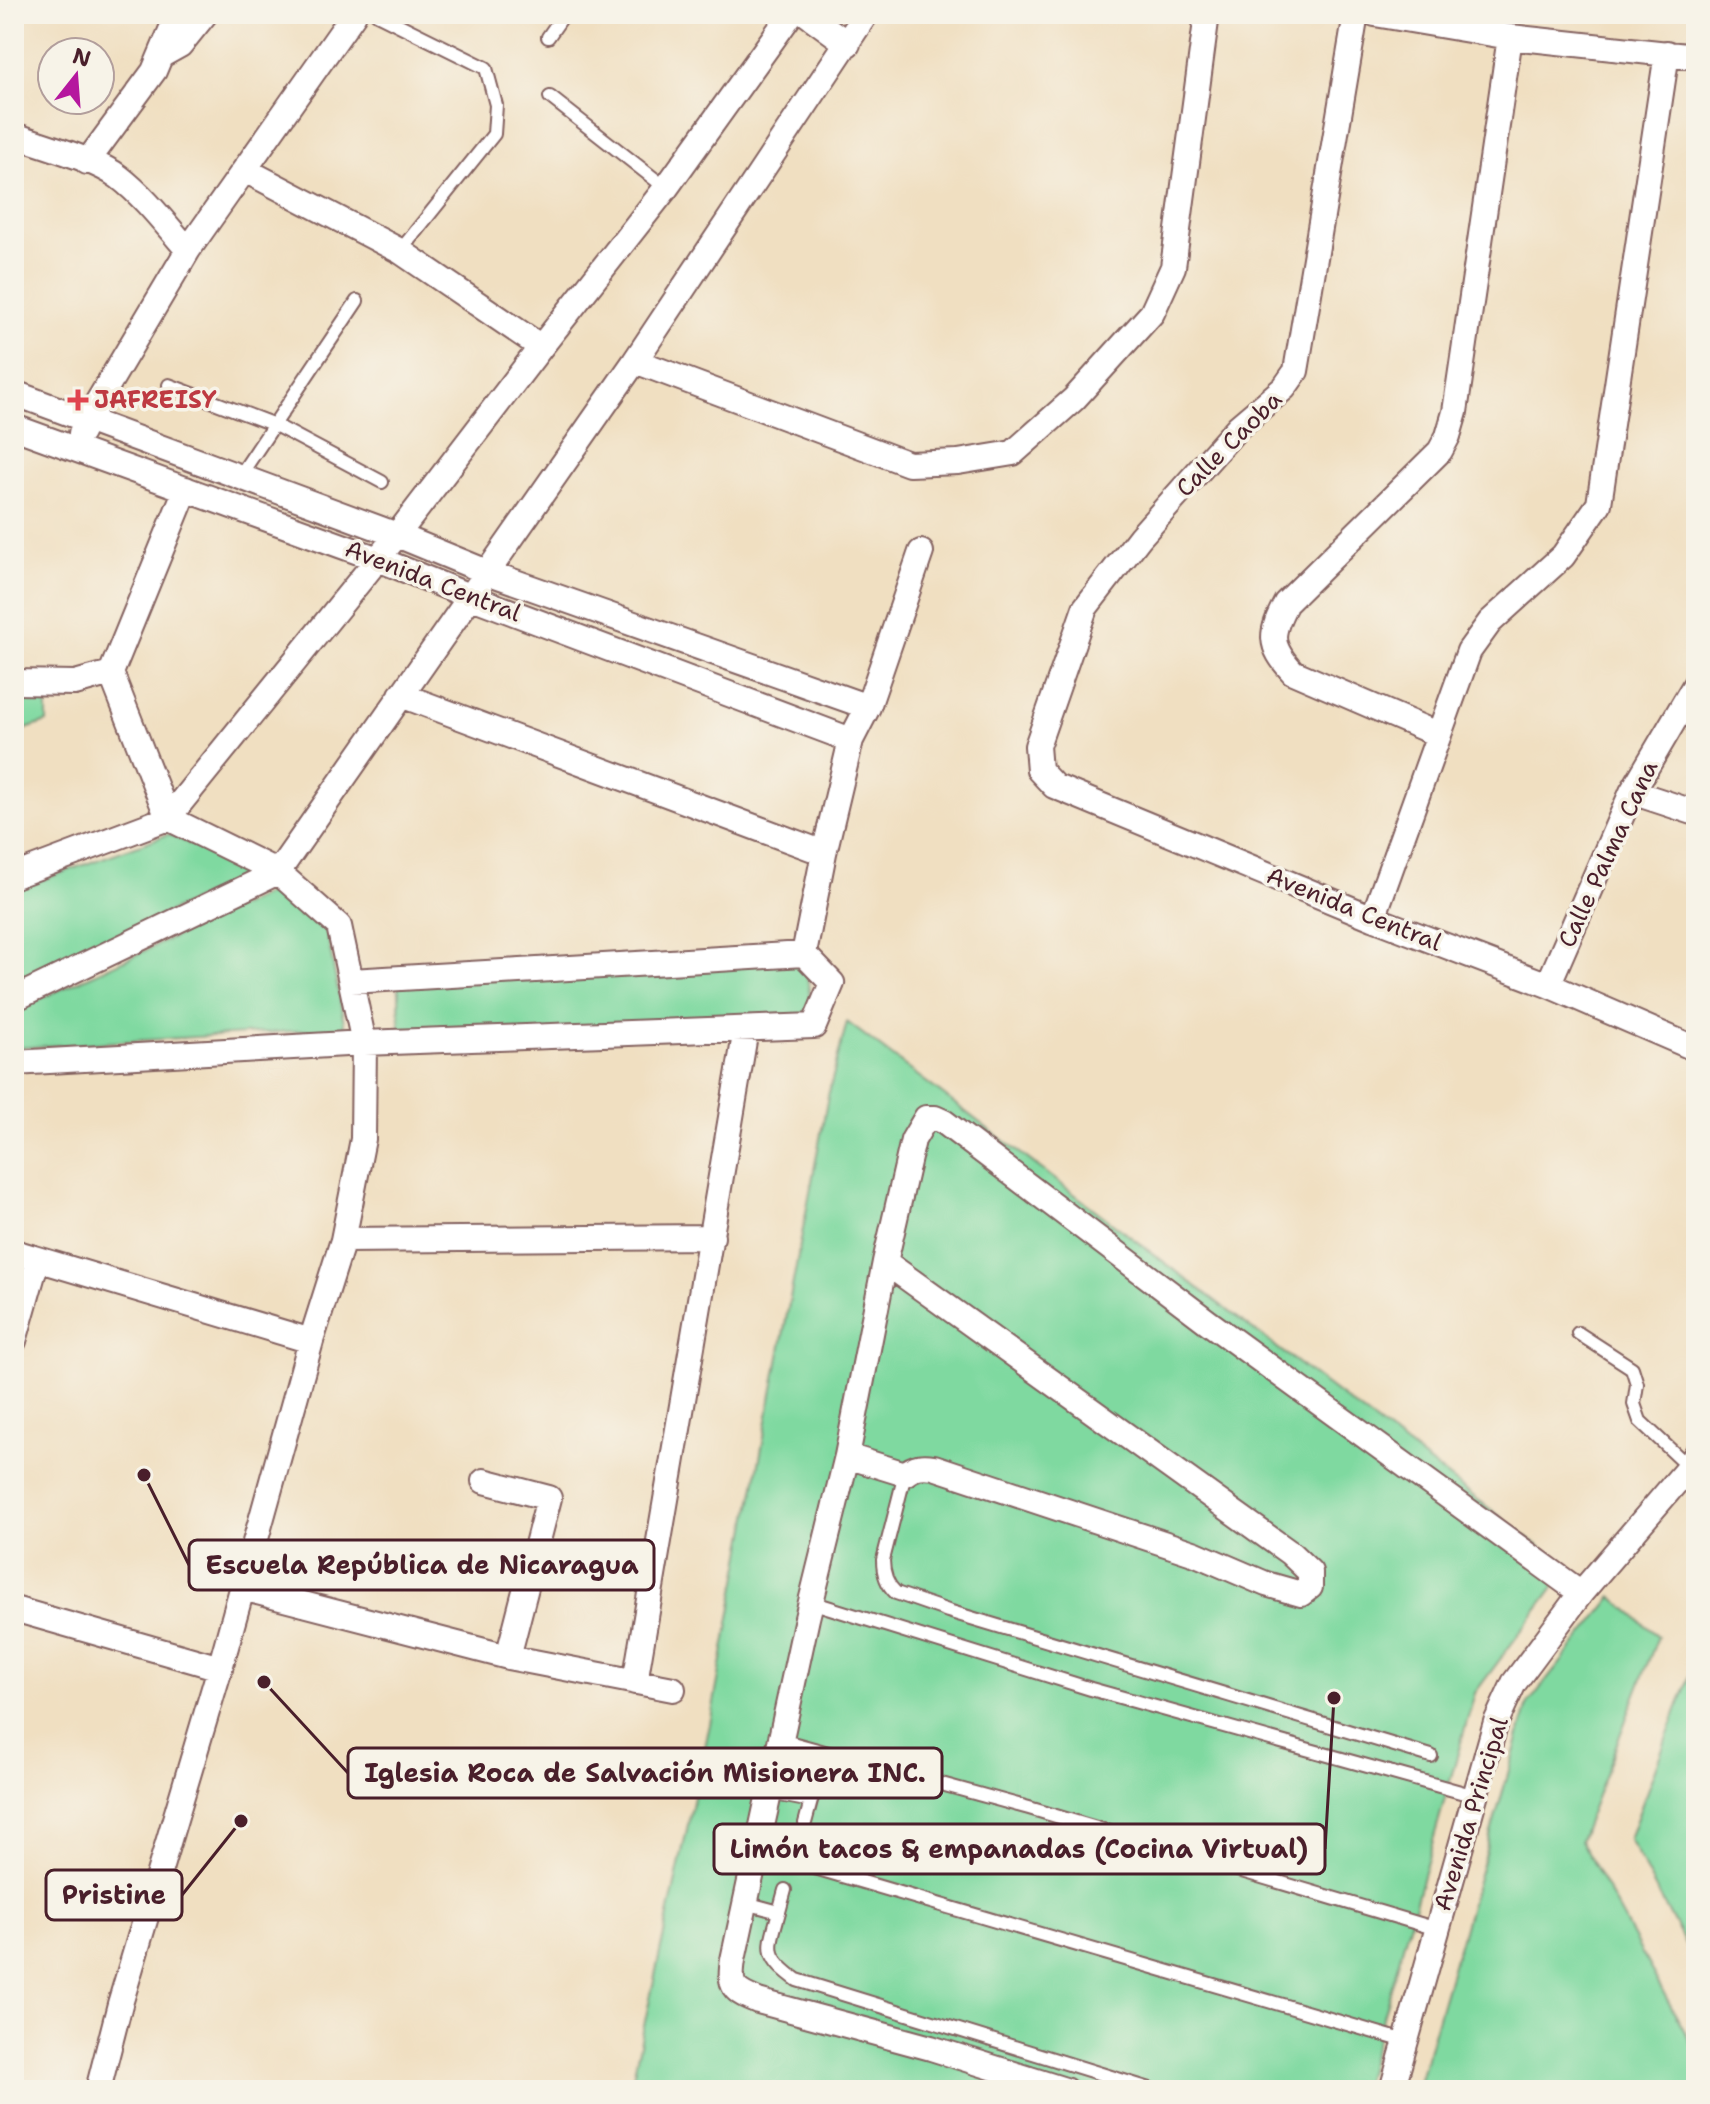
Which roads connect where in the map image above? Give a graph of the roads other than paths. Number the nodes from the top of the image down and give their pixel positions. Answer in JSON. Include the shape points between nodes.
{"nodes":[{"id":1,"x":178,"y":14,"type":"edge"},
{"id":2,"x":205,"y":14,"type":"edge"},
{"id":3,"x":354,"y":14,"type":"edge"},
{"id":4,"x":377,"y":14,"type":"edge"},
{"id":5,"x":564,"y":14,"type":"edge"},
{"id":6,"x":791,"y":14,"type":"edge"},
{"id":7,"x":807,"y":14,"type":"edge"},
{"id":8,"x":866,"y":14,"type":"edge"},
{"id":9,"x":1207,"y":14,"type":"edge"},
{"id":10,"x":1356,"y":14,"type":"edge"},
{"id":11,"x":1375,"y":14,"type":"edge"},
{"id":12,"x":548,"y":37,"type":"dead end"},
{"id":13,"x":1510,"y":37,"type":"junction"},
{"id":14,"x":848,"y":44,"type":"junction"},
{"id":15,"x":1667,"y":53,"type":"junction"},
{"id":16,"x":162,"y":55,"type":"junction"},
{"id":17,"x":1696,"y":57,"type":"edge"},
{"id":18,"x":550,"y":97,"type":"dead end"},
{"id":19,"x":14,"y":135,"type":"edge"},
{"id":20,"x":87,"y":162,"type":"junction"},
{"id":21,"x":245,"y":170,"type":"junction"},
{"id":22,"x":666,"y":188,"type":"junction"},
{"id":23,"x":188,"y":250,"type":"junction"},
{"id":24,"x":400,"y":251,"type":"junction"},
{"id":25,"x":357,"y":301,"type":"dead end"},
{"id":26,"x":541,"y":347,"type":"junction"},
{"id":27,"x":635,"y":361,"type":"junction"},
{"id":28,"x":169,"y":385,"type":"dead end"},
{"id":29,"x":14,"y":393,"type":"edge"},
{"id":30,"x":87,"y":420,"type":"junction"},
{"id":31,"x":275,"y":425,"type":"junction"},
{"id":32,"x":14,"y":427,"type":"edge"},
{"id":33,"x":74,"y":449,"type":"junction"},
{"id":34,"x":239,"y":477,"type":"junction"},
{"id":35,"x":382,"y":482,"type":"dead end"},
{"id":36,"x":186,"y":489,"type":"junction"},
{"id":37,"x":397,"y":535,"type":"junction"},
{"id":38,"x":921,"y":552,"type":"dead end"},
{"id":39,"x":378,"y":559,"type":"junction"},
{"id":40,"x":487,"y":572,"type":"junction"},
{"id":41,"x":469,"y":596,"type":"junction"},
{"id":42,"x":111,"y":673,"type":"junction"},
{"id":43,"x":14,"y":682,"type":"edge"},
{"id":44,"x":1696,"y":683,"type":"edge"},
{"id":45,"x":401,"y":695,"type":"junction"},
{"id":46,"x":868,"y":707,"type":"junction"},
{"id":47,"x":1439,"y":735,"type":"junction"},
{"id":48,"x":851,"y":740,"type":"junction"},
{"id":49,"x":1037,"y":746,"type":"joint"},
{"id":50,"x":1632,"y":792,"type":"junction"},
{"id":51,"x":1696,"y":813,"type":"edge"},
{"id":52,"x":168,"y":818,"type":"junction"},
{"id":53,"x":824,"y":853,"type":"junction"},
{"id":54,"x":278,"y":872,"type":"junction"},
{"id":55,"x":14,"y":876,"type":"edge"},
{"id":56,"x":1373,"y":918,"type":"junction"},
{"id":57,"x":804,"y":954,"type":"junction"},
{"id":58,"x":351,"y":981,"type":"junction"},
{"id":59,"x":1548,"y":985,"type":"junction"},
{"id":60,"x":14,"y":999,"type":"edge"},
{"id":61,"x":746,"y":1029,"type":"junction"},
{"id":62,"x":364,"y":1043,"type":"junction"},
{"id":63,"x":1696,"y":1049,"type":"edge"},
{"id":64,"x":14,"y":1063,"type":"edge"},
{"id":65,"x":712,"y":1237,"type":"junction"},
{"id":66,"x":343,"y":1240,"type":"junction"},
{"id":67,"x":26,"y":1256,"type":"edge"},
{"id":68,"x":885,"y":1262,"type":"junction"},
{"id":69,"x":1578,"y":1333,"type":"dead end"},
{"id":70,"x":14,"y":1341,"type":"edge"},
{"id":71,"x":311,"y":1341,"type":"junction"},
{"id":72,"x":847,"y":1456,"type":"junction"},
{"id":73,"x":1693,"y":1461,"type":"edge"},
{"id":74,"x":905,"y":1474,"type":"junction"},
{"id":75,"x":484,"y":1481,"type":"dead end"},
{"id":76,"x":242,"y":1588,"type":"junction"},
{"id":77,"x":1581,"y":1593,"type":"junction"},
{"id":78,"x":811,"y":1602,"type":"junction"},
{"id":79,"x":14,"y":1609,"type":"edge"},
{"id":80,"x":508,"y":1657,"type":"junction"},
{"id":81,"x":220,"y":1668,"type":"junction"},
{"id":82,"x":635,"y":1682,"type":"junction"},
{"id":83,"x":673,"y":1689,"type":"dead end"},
{"id":84,"x":781,"y":1740,"type":"junction"},
{"id":85,"x":1431,"y":1756,"type":"dead end"},
{"id":86,"x":820,"y":1773,"type":"dead end"},
{"id":87,"x":770,"y":1793,"type":"junction"},
{"id":88,"x":1475,"y":1796,"type":"junction"},
{"id":89,"x":811,"y":1801,"type":"junction"},
{"id":90,"x":805,"y":1823,"type":"dead end"},
{"id":91,"x":757,"y":1851,"type":"junction"},
{"id":92,"x":785,"y":1890,"type":"dead end"},
{"id":93,"x":746,"y":1903,"type":"junction"},
{"id":94,"x":779,"y":1912,"type":"junction"},
{"id":95,"x":1437,"y":1929,"type":"junction"},
{"id":96,"x":1405,"y":2041,"type":"junction"},
{"id":97,"x":98,"y":2090,"type":"edge"},
{"id":98,"x":1065,"y":2090,"type":"edge"},
{"id":99,"x":1153,"y":2090,"type":"edge"},
{"id":100,"x":1392,"y":2090,"type":"edge"}],
"edges":[{"from":1,"to":16,"type":"street"},
{"from":2,"to":16,"type":"street","via":[[180,45]]},
{"from":3,"to":21,"type":"street"},
{"from":4,"to":24,"type":"lane","via":[[486,68],[496,105],[494,134]]},
{"from":5,"to":12,"type":"lane"},
{"from":6,"to":22,"type":"street"},
{"from":7,"to":14,"type":"street"},
{"from":8,"to":14,"type":"street"},
{"from":9,"to":27,"type":"street","via":[[1173,267],[1152,313],[1074,399],[1013,453],[909,464]]},
{"from":10,"to":49,"type":"street","name":"Calle Caoba","via":[[1296,371],[1140,537],[1085,608]]},
{"from":11,"to":13,"type":"street"},
{"from":13,"to":15,"type":"street"},
{"from":13,"to":47,"type":"street","via":[[1448,436],[1440,451],[1286,603],[1274,627],[1279,657],[1293,672]]},
{"from":14,"to":27,"type":"street"},
{"from":15,"to":17,"type":"street"},
{"from":15,"to":47,"type":"street","via":[[1599,504],[1563,556],[1490,622],[1469,651]]},
{"from":16,"to":20,"type":"street"},
{"from":18,"to":22,"type":"lane"},
{"from":19,"to":20,"type":"street"},
{"from":20,"to":23,"type":"street","via":[[117,175]]},
{"from":21,"to":23,"type":"street"},
{"from":21,"to":24,"type":"street"},
{"from":22,"to":26,"type":"street"},
{"from":23,"to":30,"type":"street"},
{"from":24,"to":26,"type":"street"},
{"from":25,"to":31,"type":"lane"},
{"from":26,"to":37,"type":"street"},
{"from":27,"to":40,"type":"street"},
{"from":28,"to":31,"type":"lane"},
{"from":29,"to":30,"type":"street"},
{"from":30,"to":33,"type":"street"},
{"from":30,"to":34,"type":"street"},
{"from":31,"to":34,"type":"lane"},
{"from":31,"to":35,"type":"lane"},
{"from":32,"to":33,"type":"street","name":"Avenida Central"},
{"from":33,"to":36,"type":"street","name":"Avenida Central"},
{"from":34,"to":37,"type":"street"},
{"from":36,"to":39,"type":"street","name":"Avenida Central"},
{"from":36,"to":42,"type":"street"},
{"from":37,"to":39,"type":"street"},
{"from":37,"to":40,"type":"street"},
{"from":38,"to":46,"type":"street"},
{"from":39,"to":41,"type":"street","name":"Avenida Central"},
{"from":39,"to":52,"type":"street"},
{"from":40,"to":41,"type":"street"},
{"from":40,"to":46,"type":"street"},
{"from":41,"to":45,"type":"street"},
{"from":41,"to":48,"type":"street","name":"Avenida Central"},
{"from":42,"to":43,"type":"street","via":[[75,683]]},
{"from":42,"to":52,"type":"street"},
{"from":44,"to":50,"type":"street","name":"Calle Palma Cana"},
{"from":45,"to":53,"type":"street"},
{"from":45,"to":54,"type":"street"},
{"from":46,"to":48,"type":"street"},
{"from":47,"to":56,"type":"street"},
{"from":48,"to":53,"type":"street"},
{"from":49,"to":56,"type":"street","name":"Avenida Central","via":[[1039,770],[1054,786]]},
{"from":50,"to":51,"type":"street"},
{"from":50,"to":59,"type":"street","name":"Calle Palma Cana"},
{"from":52,"to":54,"type":"street"},
{"from":52,"to":55,"type":"street"},
{"from":53,"to":57,"type":"street"},
{"from":54,"to":58,"type":"street","via":[[339,926]]},
{"from":54,"to":60,"type":"street"},
{"from":56,"to":59,"type":"street","name":"Avenida Central"},
{"from":57,"to":58,"type":"street"},
{"from":57,"to":61,"type":"street","via":[[832,983],[814,1026]]},
{"from":58,"to":62,"type":"street"},
{"from":59,"to":63,"type":"street","name":"Avenida Central"},
{"from":61,"to":62,"type":"street"},
{"from":61,"to":65,"type":"street"},
{"from":62,"to":64,"type":"street"},
{"from":62,"to":66,"type":"street","via":[[363,1139]]},
{"from":65,"to":66,"type":"street"},
{"from":65,"to":82,"type":"street"},
{"from":66,"to":71,"type":"street"},
{"from":67,"to":70,"type":"street"},
{"from":67,"to":71,"type":"street"},
{"from":68,"to":72,"type":"street"},
{"from":68,"to":74,"type":"street","via":[[1290,1553],[1310,1572],[1310,1587],[1301,1594],[1266,1584],[1196,1554],[934,1467],[922,1465]]},
{"from":68,"to":77,"type":"street","via":[[913,1140],[926,1118],[935,1118]]},
{"from":69,"to":73,"type":"lane","via":[[1632,1368],[1640,1421]]},
{"from":71,"to":76,"type":"street"},
{"from":72,"to":74,"type":"street"},
{"from":72,"to":78,"type":"street"},
{"from":73,"to":77,"type":"street","name":"Avenida Principal"},
{"from":74,"to":85,"type":"lane","via":[[883,1560],[896,1593]]},
{"from":75,"to":80,"type":"street","via":[[549,1498]]},
{"from":76,"to":80,"type":"street"},
{"from":76,"to":81,"type":"street"},
{"from":77,"to":88,"type":"street","name":"Avenida Principal","via":[[1514,1683],[1496,1722]]},
{"from":78,"to":84,"type":"street"},
{"from":78,"to":88,"type":"lane","via":[[1091,1689]]},
{"from":79,"to":81,"type":"street"},
{"from":80,"to":82,"type":"street"},
{"from":81,"to":97,"type":"street"},
{"from":82,"to":83,"type":"street"},
{"from":84,"to":87,"type":"street"},
{"from":84,"to":95,"type":"lane"},
{"from":86,"to":89,"type":"lane"},
{"from":87,"to":89,"type":"lane"},
{"from":87,"to":91,"type":"street"},
{"from":88,"to":95,"type":"street","name":"Avenida Principal"},
{"from":89,"to":90,"type":"lane"},
{"from":91,"to":93,"type":"street"},
{"from":91,"to":96,"type":"lane"},
{"from":92,"to":94,"type":"lane"},
{"from":93,"to":94,"type":"lane"},
{"from":93,"to":98,"type":"street","via":[[730,1976],[741,1994]]},
{"from":94,"to":99,"type":"lane","via":[[770,1953],[797,1980]]},
{"from":95,"to":96,"type":"street","name":"Avenida Principal"},
{"from":96,"to":100,"type":"street","name":"Avenida Principal"}]}
